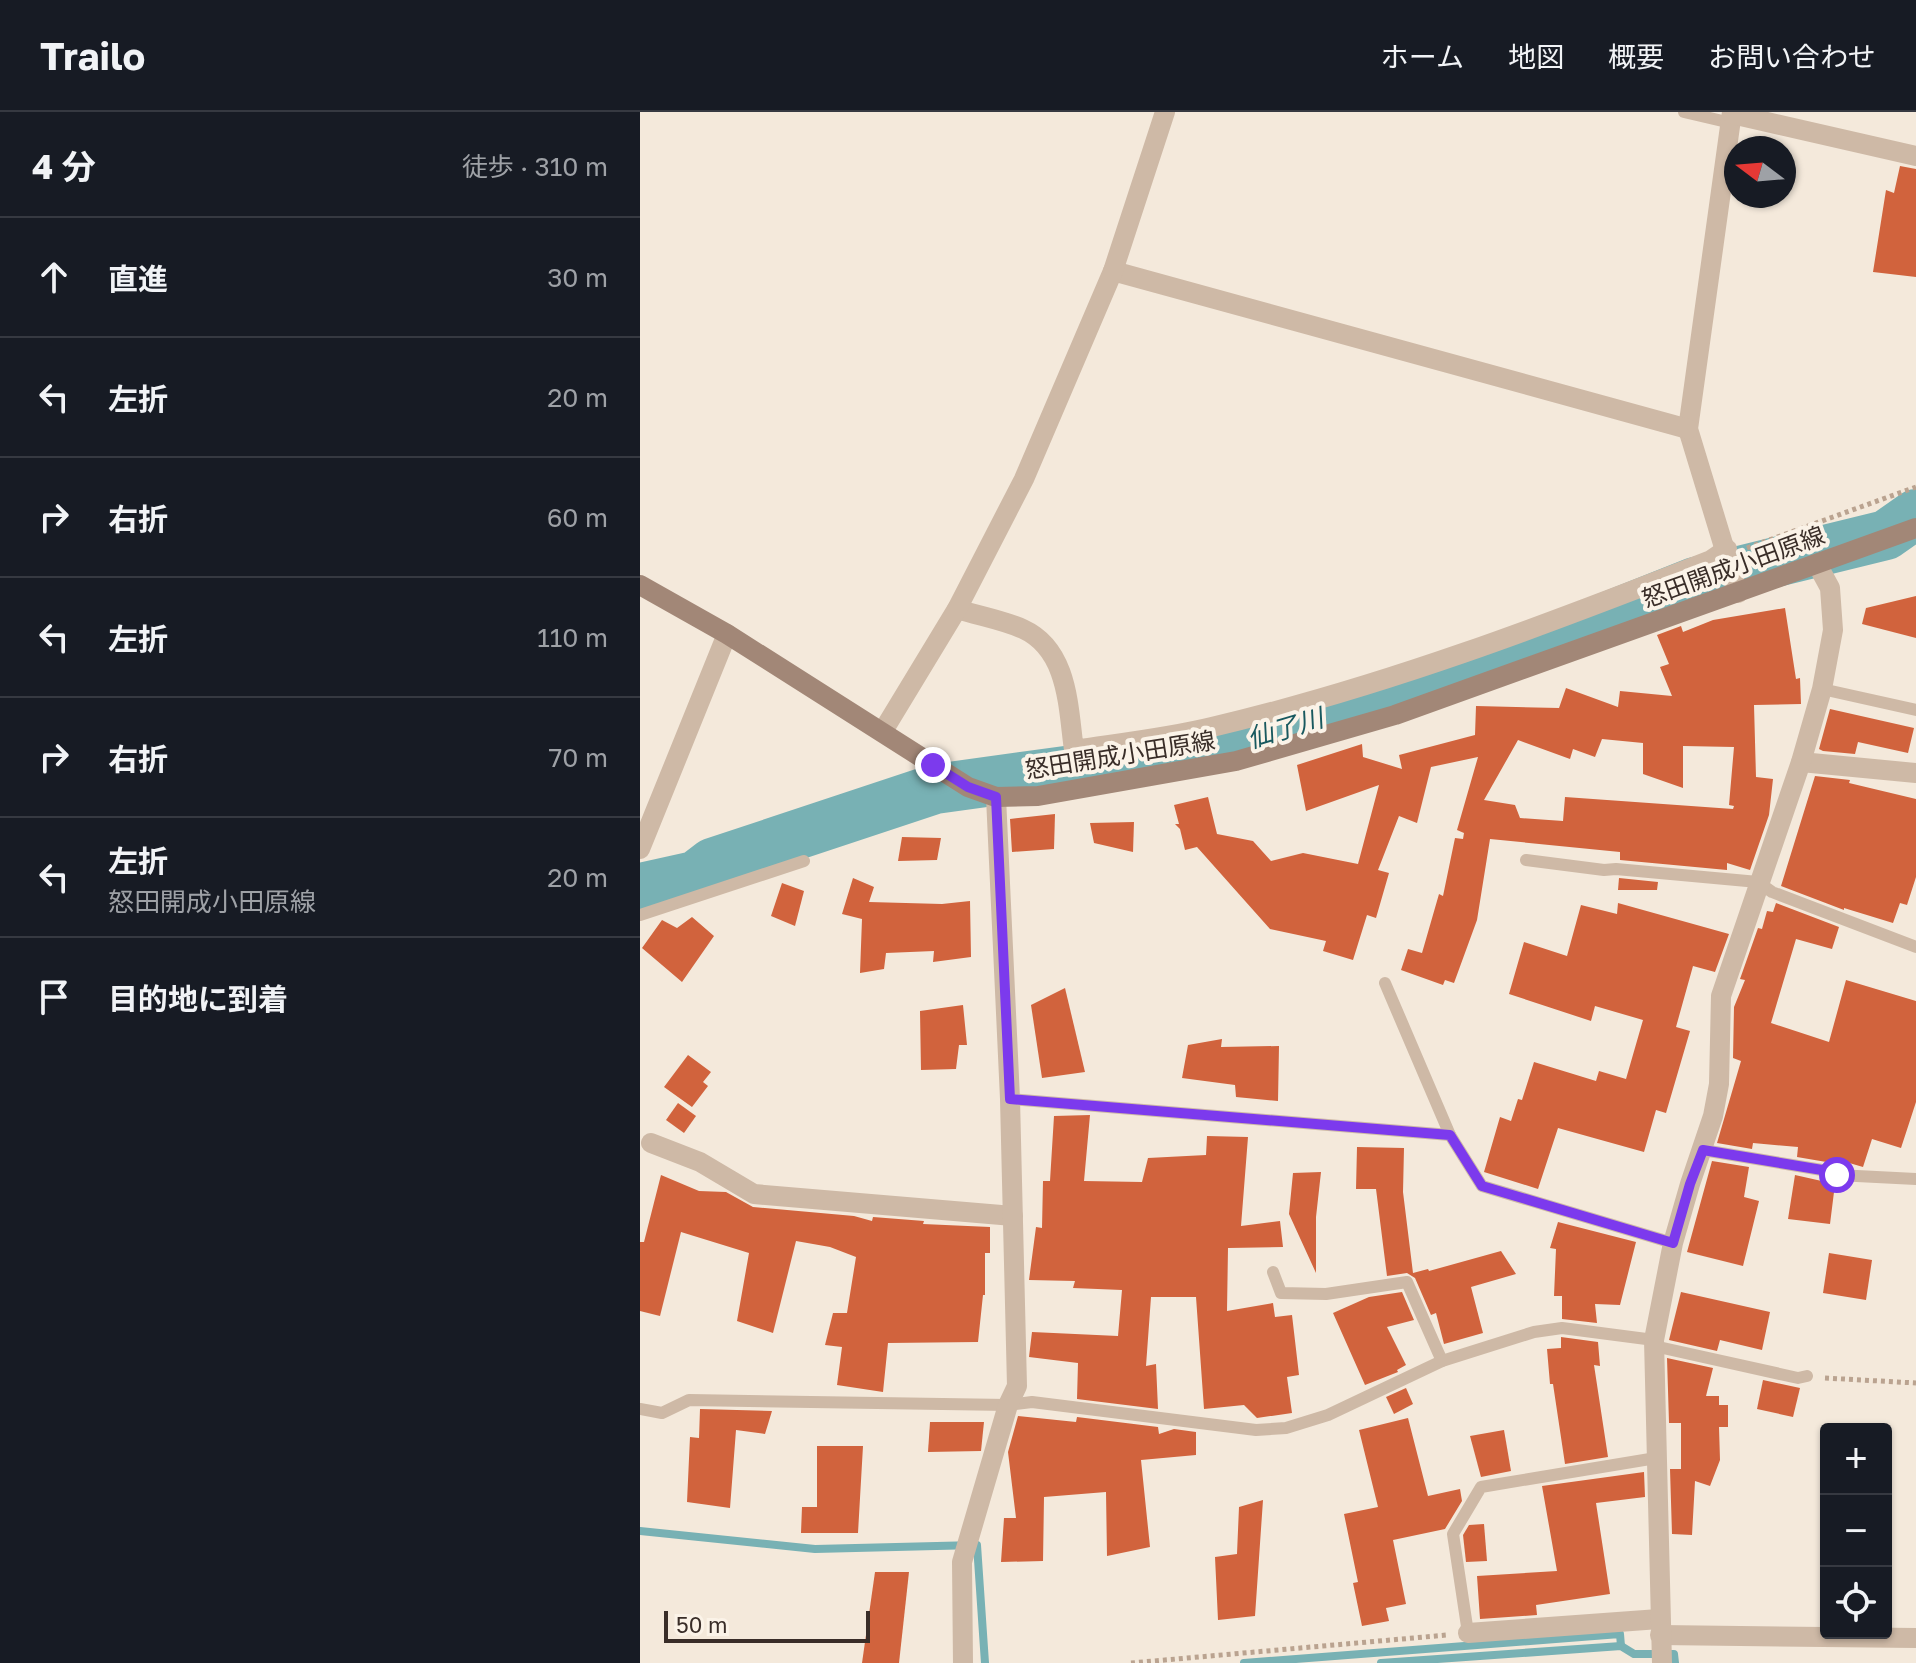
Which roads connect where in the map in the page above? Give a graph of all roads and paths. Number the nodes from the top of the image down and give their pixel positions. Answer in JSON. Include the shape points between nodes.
{"nodes":[{"id":1,"x":1165,"y":112,"type":"edge"},
{"id":2,"x":1684,"y":112,"type":"edge"},
{"id":3,"x":1732,"y":116,"type":"edge"},
{"id":4,"x":1916,"y":156,"type":"edge"},
{"id":5,"x":1113,"y":271,"type":"junction"},
{"id":6,"x":1688,"y":429,"type":"junction"},
{"id":7,"x":1916,"y":487,"type":"edge"},
{"id":8,"x":1916,"y":528,"type":"edge"},
{"id":9,"x":1727,"y":549,"type":"junction"},
{"id":10,"x":1817,"y":564,"type":"junction"},
{"id":11,"x":640,"y":585,"type":"edge"},
{"id":12,"x":1738,"y":593,"type":"junction"},
{"id":13,"x":957,"y":609,"type":"junction"},
{"id":14,"x":727,"y":634,"type":"junction"},
{"id":15,"x":1822,"y":689,"type":"junction"},
{"id":16,"x":1916,"y":710,"type":"edge"},
{"id":17,"x":883,"y":731,"type":"junction"},
{"id":18,"x":1801,"y":762,"type":"junction"},
{"id":19,"x":1916,"y":773,"type":"edge"},
{"id":20,"x":996,"y":797,"type":"junction"},
{"id":21,"x":640,"y":849,"type":"edge"},
{"id":22,"x":1526,"y":860,"type":"dead end"},
{"id":23,"x":804,"y":861,"type":"dead end"},
{"id":24,"x":1758,"y":882,"type":"junction"},
{"id":25,"x":640,"y":915,"type":"edge"},
{"id":26,"x":1916,"y":947,"type":"edge"},
{"id":27,"x":1385,"y":983,"type":"dead end"},
{"id":28,"x":1010,"y":1099,"type":"junction"},
{"id":29,"x":1450,"y":1135,"type":"junction"},
{"id":30,"x":651,"y":1143,"type":"dead end"},
{"id":31,"x":1703,"y":1150,"type":"junction"},
{"id":32,"x":1916,"y":1179,"type":"edge"},
{"id":33,"x":1013,"y":1216,"type":"junction"},
{"id":34,"x":1673,"y":1243,"type":"junction"},
{"id":35,"x":1273,"y":1272,"type":"dead end"},
{"id":36,"x":1654,"y":1343,"type":"junction"},
{"id":37,"x":1442,"y":1361,"type":"junction"},
{"id":38,"x":1807,"y":1376,"type":"joint"},
{"id":39,"x":1916,"y":1383,"type":"edge"},
{"id":40,"x":1008,"y":1405,"type":"junction"},
{"id":41,"x":640,"y":1409,"type":"edge"},
{"id":42,"x":1656,"y":1458,"type":"junction"},
{"id":43,"x":1659,"y":1631,"type":"junction"},
{"id":44,"x":1468,"y":1633,"type":"junction"},
{"id":45,"x":1916,"y":1638,"type":"edge"},
{"id":46,"x":963,"y":1663,"type":"edge"},
{"id":47,"x":1131,"y":1663,"type":"edge"},
{"id":48,"x":1662,"y":1663,"type":"edge"}],
"edges":[{"from":1,"to":5,"type":"street"},
{"from":2,"to":3,"type":"lane"},
{"from":3,"to":4,"type":"street"},
{"from":3,"to":6,"type":"street"},
{"from":5,"to":6,"type":"street"},
{"from":5,"to":13,"type":"street","via":[[1024,479]]},
{"from":6,"to":9,"type":"street"},
{"from":7,"to":9,"type":"path","via":[[1743,550]]},
{"from":8,"to":10,"type":"main road","name":"怒田開成小田原線"},
{"from":9,"to":12,"type":"street"},
{"from":9,"to":13,"type":"street","via":[[1711,560],[1522,634],[1329,694],[1210,728],[1074,750],[1058,661],[1025,629]]},
{"from":10,"to":12,"type":"main road","name":"怒田開成小田原線"},
{"from":10,"to":15,"type":"street","via":[[1830,588],[1833,630]]},
{"from":11,"to":14,"type":"main road","name":"怒田開成小田原線"},
{"from":12,"to":20,"type":"main road","name":"怒田開成小田原線","via":[[1395,715],[1236,761],[1038,796]]},
{"from":13,"to":17,"type":"street"},
{"from":14,"to":17,"type":"main road","name":"怒田開成小田原線"},
{"from":14,"to":21,"type":"street"},
{"from":15,"to":16,"type":"lane"},
{"from":15,"to":18,"type":"street"},
{"from":17,"to":20,"type":"main road","name":"怒田開成小田原線","via":[[968,787]]},
{"from":18,"to":19,"type":"street"},
{"from":18,"to":24,"type":"street"},
{"from":20,"to":28,"type":"street"},
{"from":22,"to":24,"type":"lane"},
{"from":23,"to":25,"type":"lane"},
{"from":24,"to":26,"type":"lane"},
{"from":24,"to":31,"type":"street","via":[[1721,996],[1719,1084]]},
{"from":27,"to":29,"type":"lane"},
{"from":28,"to":29,"type":"lane"},
{"from":28,"to":33,"type":"street"},
{"from":29,"to":34,"type":"lane","via":[[1482,1186]]},
{"from":30,"to":33,"type":"street","via":[[700,1162],[754,1194]]},
{"from":31,"to":32,"type":"lane","via":[[1837,1175]]},
{"from":31,"to":34,"type":"street"},
{"from":33,"to":40,"type":"street","via":[[1017,1386]]},
{"from":34,"to":36,"type":"street"},
{"from":35,"to":37,"type":"lane","via":[[1281,1293],[1326,1294],[1407,1282]]},
{"from":36,"to":37,"type":"lane","via":[[1562,1328]]},
{"from":36,"to":38,"type":"lane"},
{"from":36,"to":42,"type":"street"},
{"from":37,"to":40,"type":"lane","via":[[1328,1415],[1286,1428],[1256,1430],[1032,1402]]},
{"from":38,"to":39,"type":"path"},
{"from":40,"to":41,"type":"lane","via":[[689,1400],[662,1413]]},
{"from":40,"to":46,"type":"street","via":[[962,1562]]},
{"from":42,"to":43,"type":"street"},
{"from":42,"to":44,"type":"lane","via":[[1481,1487],[1453,1534]]},
{"from":43,"to":44,"type":"street"},
{"from":43,"to":45,"type":"street"},
{"from":43,"to":48,"type":"street"},
{"from":44,"to":47,"type":"path"}]}
